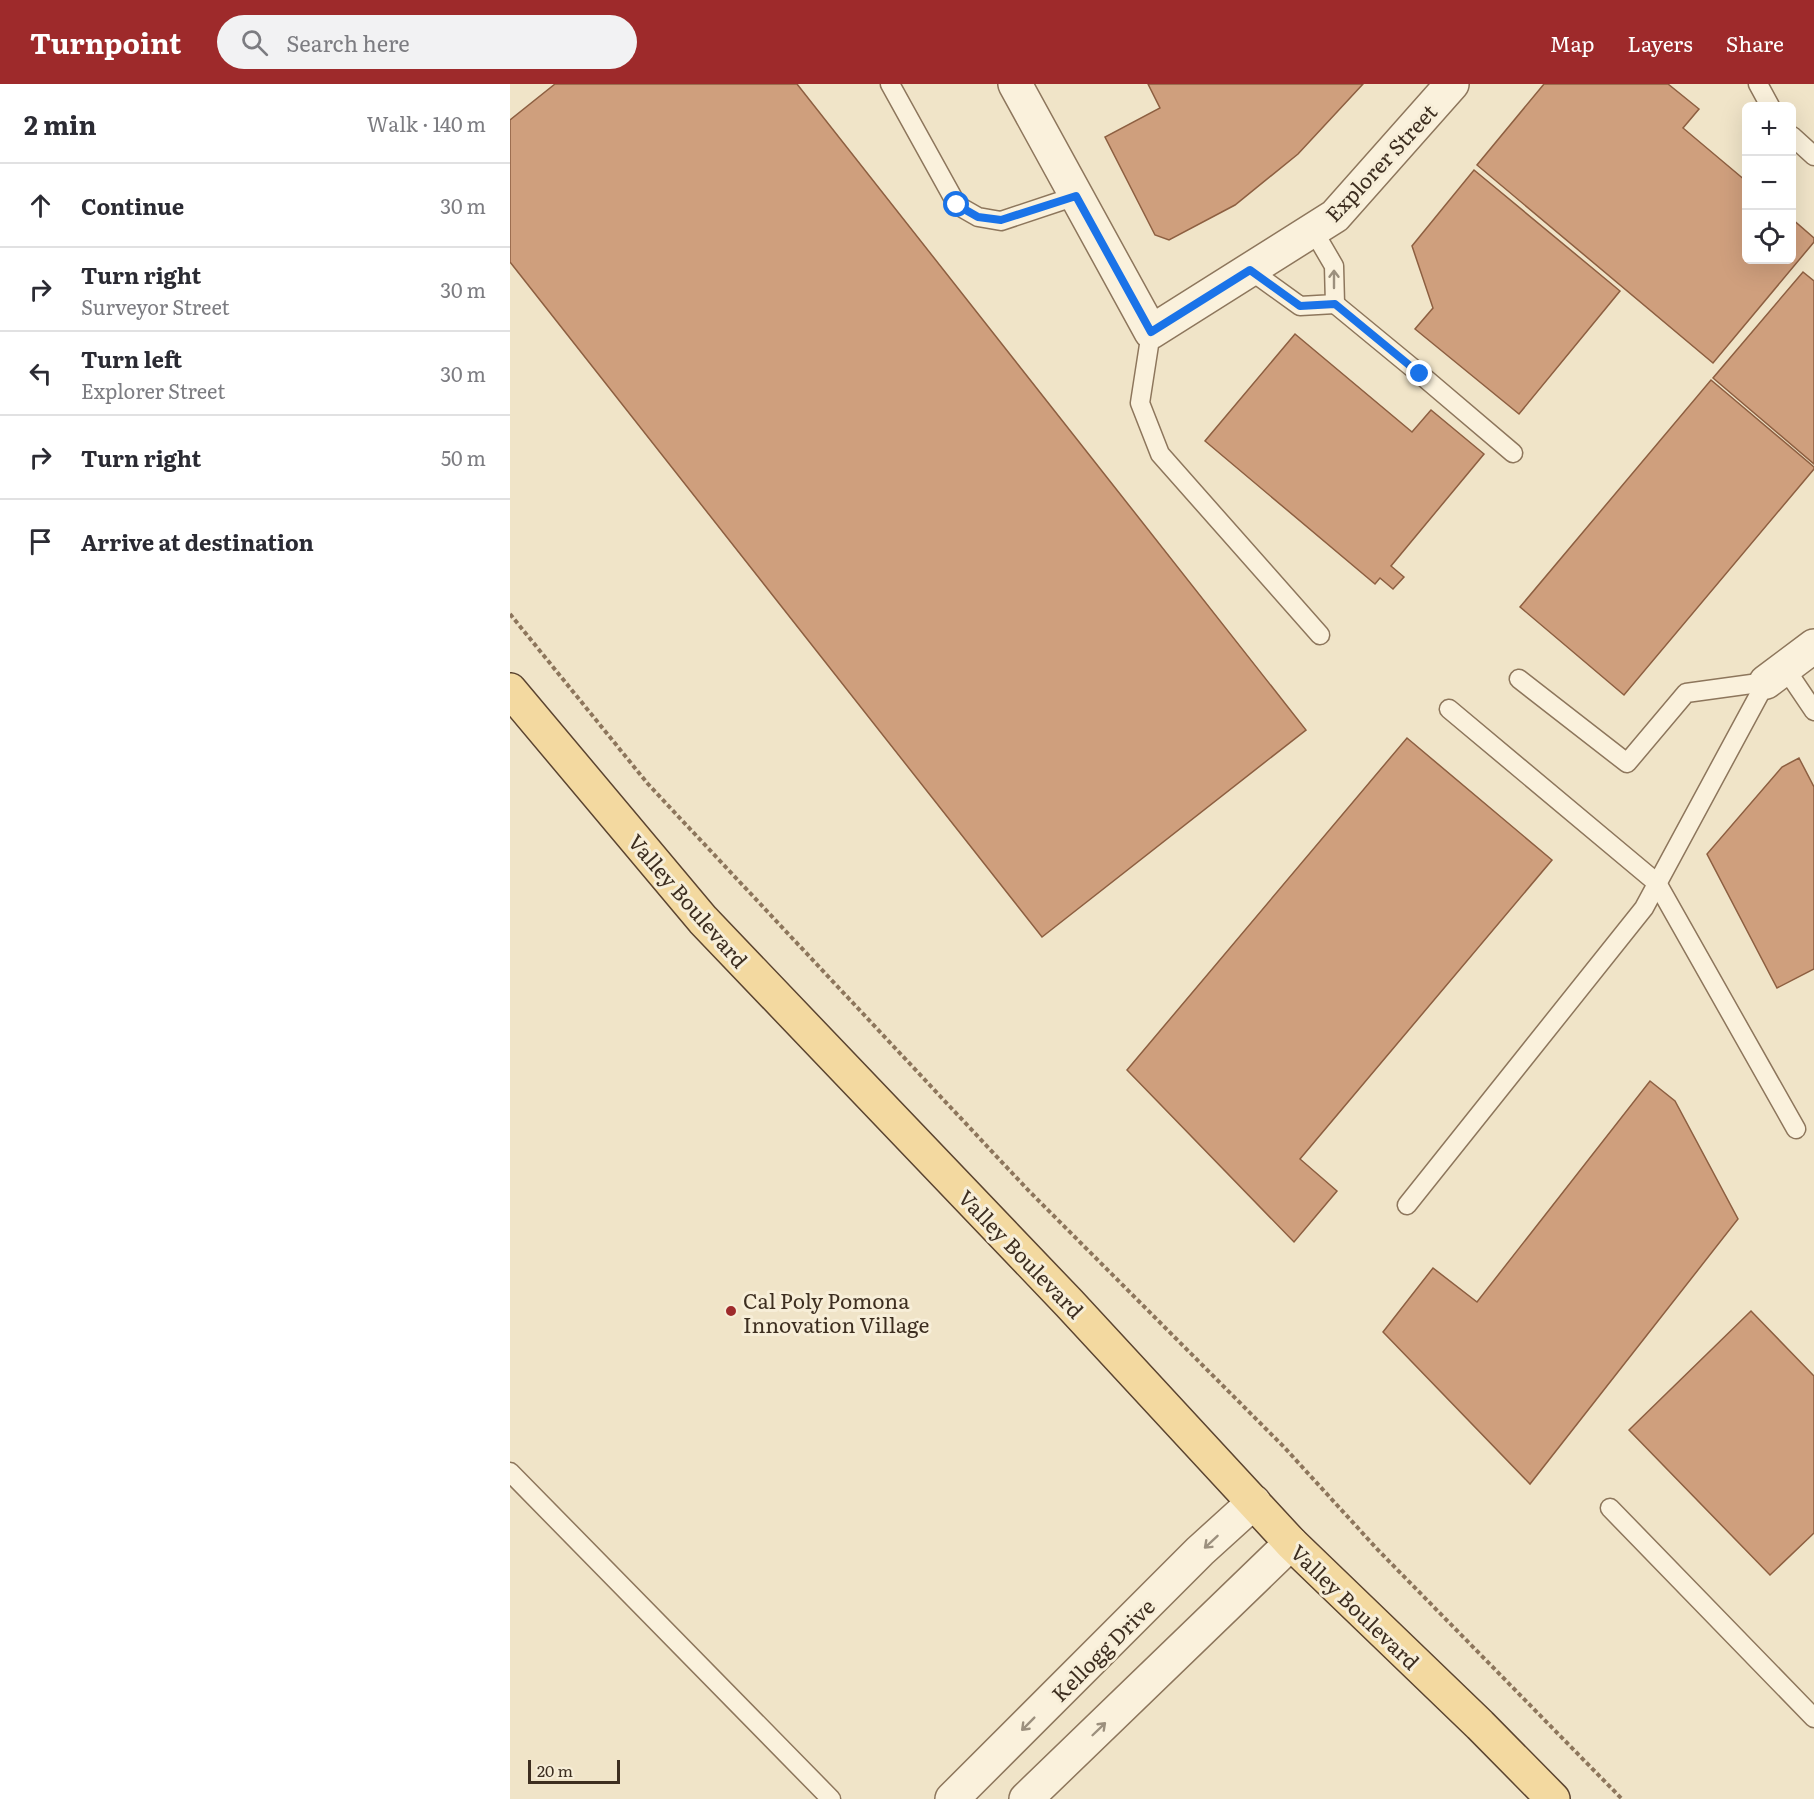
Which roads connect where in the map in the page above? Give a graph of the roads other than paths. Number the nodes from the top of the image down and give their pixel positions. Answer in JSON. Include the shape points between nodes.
{"nodes":[{"id":1,"x":890,"y":84,"type":"edge"},
{"id":2,"x":1015,"y":84,"type":"edge"},
{"id":3,"x":1452,"y":84,"type":"edge"},
{"id":4,"x":1758,"y":84,"type":"edge"},
{"id":5,"x":1768,"y":102,"type":"edge"},
{"id":6,"x":1796,"y":140,"type":"edge"},
{"id":7,"x":1814,"y":156,"type":"edge"},
{"id":8,"x":1076,"y":196,"type":"junction"},
{"id":9,"x":1313,"y":230,"type":"junction"},
{"id":10,"x":1250,"y":270,"type":"junction"},
{"id":11,"x":1335,"y":304,"type":"junction"},
{"id":12,"x":1151,"y":332,"type":"junction"},
{"id":13,"x":1513,"y":453,"type":"dead end"},
{"id":14,"x":1320,"y":635,"type":"dead end"},
{"id":15,"x":1814,"y":646,"type":"edge"},
{"id":16,"x":1776,"y":675,"type":"junction"},
{"id":17,"x":1519,"y":679,"type":"dead end"},
{"id":18,"x":510,"y":690,"type":"edge"},
{"id":19,"x":1449,"y":709,"type":"dead end"},
{"id":20,"x":1814,"y":711,"type":"edge"},
{"id":21,"x":1657,"y":883,"type":"junction"},
{"id":22,"x":1796,"y":1130,"type":"dead end"},
{"id":23,"x":1407,"y":1206,"type":"dead end"},
{"id":24,"x":510,"y":1472,"type":"edge"},
{"id":25,"x":1254,"y":1502,"type":"junction"},
{"id":26,"x":1610,"y":1508,"type":"dead end"},
{"id":27,"x":1291,"y":1543,"type":"junction"},
{"id":28,"x":1814,"y":1718,"type":"edge"},
{"id":29,"x":831,"y":1799,"type":"edge"},
{"id":30,"x":952,"y":1799,"type":"edge"},
{"id":31,"x":1026,"y":1799,"type":"edge"},
{"id":32,"x":1552,"y":1799,"type":"edge"}],
"edges":[{"from":1,"to":8,"type":"lane","via":[[957,205],[978,217],[1001,220]]},
{"from":2,"to":8,"type":"street"},
{"from":3,"to":9,"type":"street","name":"Explorer Street","via":[[1335,216]]},
{"from":4,"to":5,"type":"lane"},
{"from":6,"to":7,"type":"lane"},
{"from":8,"to":12,"type":"street"},
{"from":9,"to":10,"type":"street","name":"Explorer Street"},
{"from":11,"to":9,"type":"lane","one_way":true,"via":[[1335,266]]},
{"from":10,"to":11,"type":"lane","via":[[1300,306]]},
{"from":10,"to":12,"type":"street","name":"Explorer Street"},
{"from":11,"to":13,"type":"lane"},
{"from":12,"to":14,"type":"lane","via":[[1140,403],[1160,454]]},
{"from":15,"to":16,"type":"street"},
{"from":16,"to":17,"type":"lane","via":[[1686,693],[1627,763]]},
{"from":16,"to":20,"type":"lane"},
{"from":16,"to":21,"type":"lane"},
{"from":18,"to":25,"type":"main road","name":"Valley Boulevard","via":[[703,920]]},
{"from":19,"to":21,"type":"lane"},
{"from":21,"to":22,"type":"lane"},
{"from":21,"to":23,"type":"lane","via":[[1644,908]]},
{"from":24,"to":29,"type":"lane"},
{"from":25,"to":27,"type":"main road","name":"Valley Boulevard"},
{"from":25,"to":30,"type":"street","name":"Kellogg Drive","one_way":true},
{"from":26,"to":28,"type":"lane"},
{"from":31,"to":27,"type":"street","one_way":true},
{"from":27,"to":32,"type":"main road","name":"Valley Boulevard"}]}
